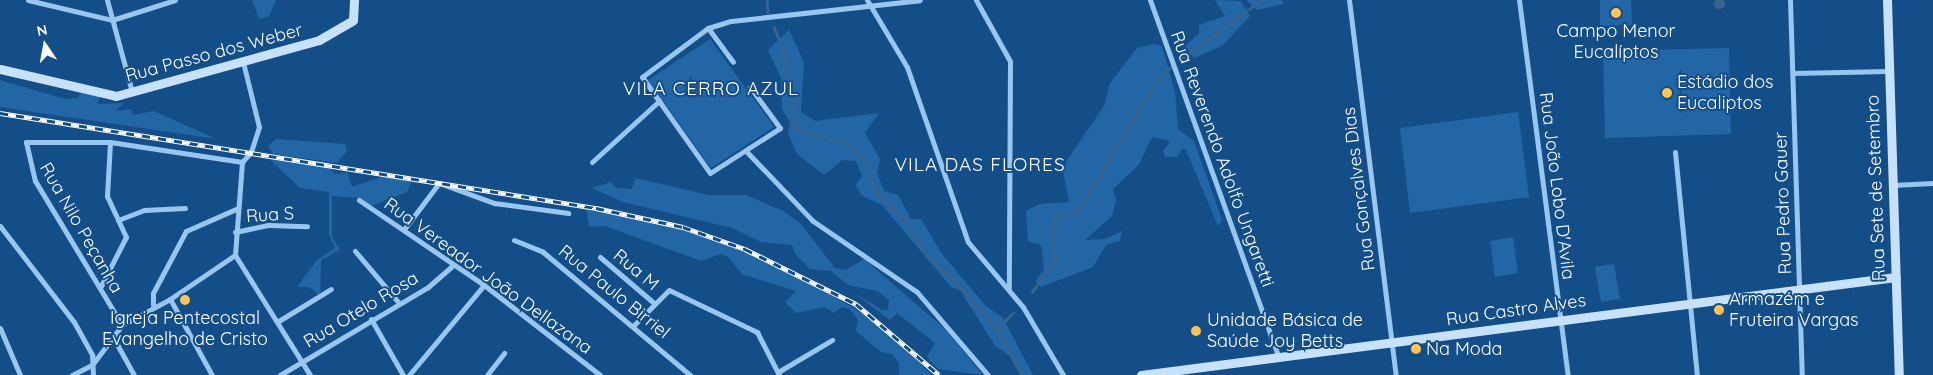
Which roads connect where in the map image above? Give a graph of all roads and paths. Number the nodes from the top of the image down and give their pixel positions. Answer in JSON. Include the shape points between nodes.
{"nodes":[{"id":1,"x":28,"y":0,"type":"edge"},
{"id":2,"x":107,"y":0,"type":"edge"},
{"id":3,"x":175,"y":0,"type":"edge"},
{"id":4,"x":354,"y":0,"type":"edge"},
{"id":5,"x":867,"y":0,"type":"edge"},
{"id":6,"x":920,"y":0,"type":"edge"},
{"id":7,"x":976,"y":0,"type":"edge"},
{"id":8,"x":1150,"y":0,"type":"edge"},
{"id":9,"x":1350,"y":0,"type":"edge"},
{"id":10,"x":1519,"y":0,"type":"edge"},
{"id":11,"x":1790,"y":0,"type":"edge"},
{"id":12,"x":1887,"y":0,"type":"edge"},
{"id":13,"x":870,"y":6,"type":"junction"},
{"id":14,"x":112,"y":20,"type":"junction"},
{"id":15,"x":708,"y":28,"type":"junction"},
{"id":16,"x":243,"y":62,"type":"junction"},
{"id":17,"x":733,"y":62,"type":"dead end"},
{"id":18,"x":0,"y":69,"type":"edge"},
{"id":19,"x":1889,"y":71,"type":"junction"},
{"id":20,"x":1793,"y":73,"type":"junction"},
{"id":21,"x":750,"y":87,"type":"dead end"},
{"id":22,"x":132,"y":92,"type":"junction"},
{"id":23,"x":659,"y":101,"type":"junction"},
{"id":24,"x":110,"y":142,"type":"junction"},
{"id":25,"x":746,"y":151,"type":"junction"},
{"id":26,"x":1675,"y":152,"type":"dead end"},
{"id":27,"x":242,"y":162,"type":"junction"},
{"id":28,"x":592,"y":162,"type":"dead end"},
{"id":29,"x":1933,"y":183,"type":"edge"},
{"id":30,"x":1892,"y":185,"type":"junction"},
{"id":31,"x":359,"y":200,"type":"dead end"},
{"id":32,"x":185,"y":208,"type":"dead end"},
{"id":33,"x":236,"y":209,"type":"junction"},
{"id":34,"x":568,"y":213,"type":"dead end"},
{"id":35,"x":118,"y":220,"type":"junction"},
{"id":36,"x":0,"y":226,"type":"edge"},
{"id":37,"x":307,"y":226,"type":"dead end"},
{"id":38,"x":405,"y":228,"type":"junction"},
{"id":39,"x":235,"y":232,"type":"junction"},
{"id":40,"x":514,"y":240,"type":"dead end"},
{"id":41,"x":355,"y":251,"type":"dead end"},
{"id":42,"x":235,"y":255,"type":"junction"},
{"id":43,"x":600,"y":257,"type":"dead end"},
{"id":44,"x":452,"y":266,"type":"junction"},
{"id":45,"x":1896,"y":277,"type":"junction"},
{"id":46,"x":484,"y":285,"type":"junction"},
{"id":47,"x":101,"y":286,"type":"junction"},
{"id":48,"x":331,"y":289,"type":"dead end"},
{"id":49,"x":1010,"y":289,"type":"junction"},
{"id":50,"x":1800,"y":290,"type":"junction"},
{"id":51,"x":170,"y":299,"type":"junction"},
{"id":52,"x":399,"y":303,"type":"junction"},
{"id":53,"x":1693,"y":303,"type":"junction"},
{"id":54,"x":655,"y":304,"type":"junction"},
{"id":55,"x":153,"y":305,"type":"junction"},
{"id":56,"x":371,"y":319,"type":"junction"},
{"id":57,"x":1560,"y":320,"type":"junction"},
{"id":58,"x":276,"y":322,"type":"junction"},
{"id":59,"x":122,"y":325,"type":"junction"},
{"id":60,"x":634,"y":325,"type":"junction"},
{"id":61,"x":0,"y":328,"type":"edge"},
{"id":62,"x":113,"y":337,"type":"junction"},
{"id":63,"x":832,"y":340,"type":"dead end"},
{"id":64,"x":1391,"y":343,"type":"junction"},
{"id":65,"x":504,"y":353,"type":"dead end"},
{"id":66,"x":1278,"y":356,"type":"junction"},
{"id":67,"x":302,"y":362,"type":"junction"},
{"id":68,"x":92,"y":365,"type":"junction"},
{"id":69,"x":779,"y":374,"type":"edge"},
{"id":70,"x":20,"y":375,"type":"edge"},
{"id":71,"x":72,"y":375,"type":"edge"},
{"id":72,"x":93,"y":375,"type":"edge"},
{"id":73,"x":134,"y":375,"type":"edge"},
{"id":74,"x":212,"y":375,"type":"edge"},
{"id":75,"x":280,"y":375,"type":"edge"},
{"id":76,"x":310,"y":375,"type":"edge"},
{"id":77,"x":403,"y":375,"type":"edge"},
{"id":78,"x":408,"y":375,"type":"edge"},
{"id":79,"x":487,"y":375,"type":"edge"},
{"id":80,"x":600,"y":375,"type":"edge"},
{"id":81,"x":690,"y":375,"type":"edge"},
{"id":82,"x":988,"y":375,"type":"edge"},
{"id":83,"x":1063,"y":375,"type":"edge"},
{"id":84,"x":1140,"y":375,"type":"edge"},
{"id":85,"x":1396,"y":375,"type":"edge"},
{"id":86,"x":1568,"y":375,"type":"edge"},
{"id":87,"x":1697,"y":375,"type":"edge"},
{"id":88,"x":1802,"y":375,"type":"edge"},
{"id":89,"x":1899,"y":375,"type":"edge"}],
"edges":[{"from":1,"to":14,"type":"street"},
{"from":2,"to":14,"type":"street"},
{"from":3,"to":14,"type":"street"},
{"from":4,"to":16,"type":"street","name":"Rua Passo dos Weber","via":[[353,20],[341,30]]},
{"from":5,"to":13,"type":"street"},
{"from":6,"to":13,"type":"street"},
{"from":7,"to":49,"type":"street","via":[[1010,61]]},
{"from":8,"to":66,"type":"street","name":"Rua Reverendo Adolfo Ungaretti"},
{"from":9,"to":64,"type":"street","name":"Rua Gonçalves Dias"},
{"from":10,"to":57,"type":"street","name":"Rua João Lobo D'Avila"},
{"from":11,"to":20,"type":"street","name":"Rua Pedro Gauer"},
{"from":12,"to":19,"type":"street","name":"Rua Sete de Setembro"},
{"from":13,"to":15,"type":"street","via":[[731,21]]},
{"from":13,"to":49,"type":"street","via":[[907,67],[968,242]]},
{"from":14,"to":22,"type":"street"},
{"from":15,"to":17,"type":"street"},
{"from":15,"to":23,"type":"street","via":[[642,77]]},
{"from":16,"to":22,"type":"street","name":"Rua Passo dos Weber"},
{"from":16,"to":27,"type":"street","via":[[259,127],[251,152]]},
{"from":18,"to":22,"type":"street","name":"Rua Passo dos Weber","via":[[116,96]]},
{"from":19,"to":20,"type":"street"},
{"from":19,"to":30,"type":"street","name":"Rua Sete de Setembro"},
{"from":20,"to":50,"type":"street","name":"Rua Pedro Gauer"},
{"from":21,"to":25,"type":"street","via":[[780,128]]},
{"from":23,"to":25,"type":"street","via":[[710,173]]},
{"from":23,"to":28,"type":"street"},
{"from":24,"to":27,"type":"street"},
{"from":24,"to":35,"type":"street","via":[[106,191]]},
{"from":24,"to":47,"type":"street","name":"Rua Nilo Peçanha","via":[[26,142],[34,181]]},
{"from":25,"to":82,"type":"street","via":[[813,221],[917,292]]},
{"from":26,"to":53,"type":"street"},
{"from":27,"to":33,"type":"street"},
{"from":29,"to":30,"type":"street"},
{"from":30,"to":45,"type":"street","name":"Rua Sete de Setembro"},
{"from":31,"to":38,"type":"street","name":"Rua Vereador João Dellazana"},
{"from":32,"to":35,"type":"street","via":[[144,210]]},
{"from":33,"to":39,"type":"street"},
{"from":33,"to":55,"type":"street","via":[[186,231],[152,293]]},
{"from":34,"to":38,"type":"street","via":[[494,204],[439,183]]},
{"from":35,"to":47,"type":"street","via":[[126,237]]},
{"from":36,"to":68,"type":"street","via":[[74,322],[92,355]]},
{"from":37,"to":39,"type":"street","name":"Rua S","via":[[269,225]]},
{"from":38,"to":44,"type":"street","name":"Rua Vereador João Dellazana"},
{"from":39,"to":42,"type":"street"},
{"from":40,"to":60,"type":"street","name":"Rua Paulo Birriel","via":[[543,252]]},
{"from":41,"to":52,"type":"street"},
{"from":42,"to":51,"type":"street"},
{"from":42,"to":58,"type":"street"},
{"from":43,"to":54,"type":"street","name":"Rua M"},
{"from":44,"to":46,"type":"street","name":"Rua Vereador João Dellazana"},
{"from":44,"to":52,"type":"street","name":"Rua Otelo Rosa","via":[[428,287]]},
{"from":45,"to":50,"type":"street","name":"Rua Castro Alves"},
{"from":45,"to":89,"type":"street","name":"Rua Sete de Setembro"},
{"from":46,"to":78,"type":"street"},
{"from":46,"to":80,"type":"street","name":"Rua Vereador João Dellazana"},
{"from":47,"to":59,"type":"street","name":"Rua Nilo Peçanha"},
{"from":48,"to":58,"type":"street"},
{"from":49,"to":83,"type":"street"},
{"from":50,"to":53,"type":"street","name":"Rua Castro Alves"},
{"from":50,"to":88,"type":"street","name":"Rua Pedro Gauer"},
{"from":51,"to":55,"type":"street"},
{"from":51,"to":74,"type":"street"},
{"from":52,"to":56,"type":"street","name":"Rua Otelo Rosa"},
{"from":53,"to":57,"type":"street","name":"Rua Castro Alves"},
{"from":53,"to":87,"type":"street"},
{"from":54,"to":60,"type":"street"},
{"from":54,"to":69,"type":"street","via":[[669,290],[757,332]]},
{"from":55,"to":59,"type":"street"},
{"from":56,"to":67,"type":"street","name":"Rua Otelo Rosa"},
{"from":56,"to":77,"type":"street"},
{"from":57,"to":64,"type":"street","name":"Rua Castro Alves"},
{"from":57,"to":86,"type":"street","name":"Rua João Lobo D'Avila"},
{"from":58,"to":67,"type":"street"},
{"from":59,"to":62,"type":"street"},
{"from":60,"to":81,"type":"street","name":"Rua Paulo Birriel"},
{"from":61,"to":70,"type":"street"},
{"from":62,"to":68,"type":"street"},
{"from":62,"to":73,"type":"street"},
{"from":63,"to":69,"type":"street"},
{"from":64,"to":66,"type":"street","name":"Rua Castro Alves"},
{"from":64,"to":85,"type":"street","name":"Rua Gonçalves Dias"},
{"from":65,"to":79,"type":"street"},
{"from":66,"to":84,"type":"street","name":"Rua Castro Alves"},
{"from":67,"to":75,"type":"street","name":"Rua Otelo Rosa"},
{"from":67,"to":76,"type":"street"},
{"from":68,"to":71,"type":"street"},
{"from":68,"to":72,"type":"street"}]}
